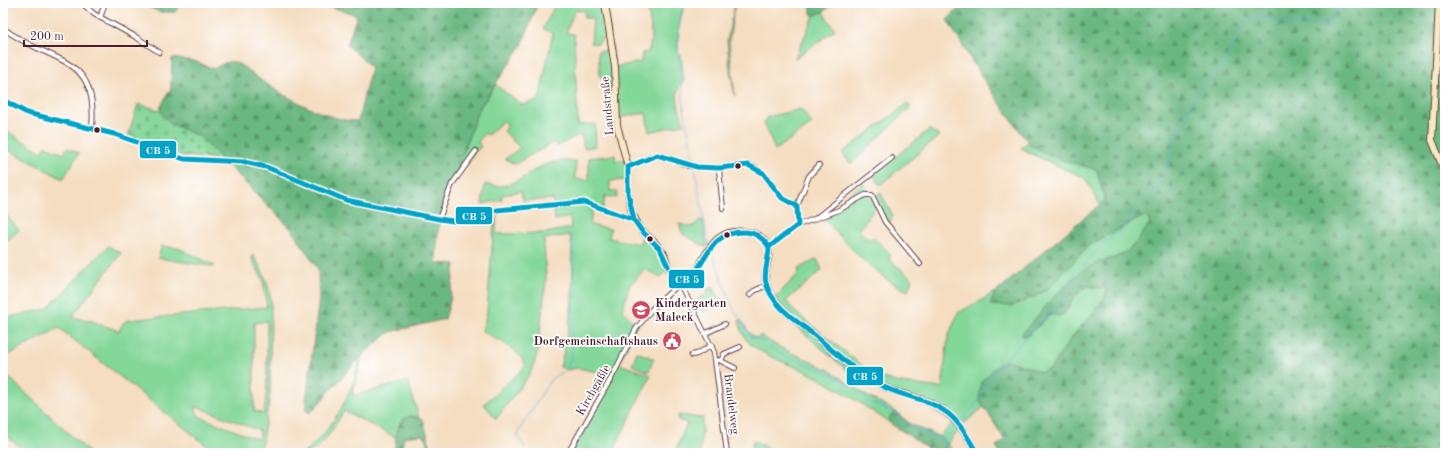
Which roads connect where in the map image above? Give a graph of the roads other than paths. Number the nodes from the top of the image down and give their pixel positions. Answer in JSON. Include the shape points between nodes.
{"nodes":[{"id":1,"x":82,"y":3,"type":"edge"},
{"id":2,"x":105,"y":3,"type":"edge"},
{"id":3,"x":605,"y":3,"type":"edge"},
{"id":4,"x":1439,"y":3,"type":"edge"},
{"id":5,"x":100,"y":18,"type":"junction"},
{"id":6,"x":3,"y":28,"type":"edge"},
{"id":7,"x":159,"y":52,"type":"dead end"},
{"id":8,"x":3,"y":100,"type":"edge"},
{"id":9,"x":92,"y":128,"type":"junction"},
{"id":10,"x":476,"y":151,"type":"dead end"},
{"id":11,"x":892,"y":158,"type":"dead end"},
{"id":12,"x":819,"y":165,"type":"dead end"},
{"id":13,"x":628,"y":167,"type":"junction"},
{"id":14,"x":719,"y":169,"type":"junction"},
{"id":15,"x":1445,"y":172,"type":"edge"},
{"id":16,"x":797,"y":206,"type":"junction"},
{"id":17,"x":723,"y":208,"type":"dead end"},
{"id":18,"x":438,"y":219,"type":"junction"},
{"id":19,"x":815,"y":219,"type":"junction"},
{"id":20,"x":634,"y":220,"type":"junction"},
{"id":21,"x":798,"y":225,"type":"junction"},
{"id":22,"x":769,"y":247,"type":"junction"},
{"id":23,"x":920,"y":264,"type":"dead end"},
{"id":24,"x":680,"y":283,"type":"junction"},
{"id":25,"x":767,"y":285,"type":"junction"},
{"id":26,"x":750,"y":295,"type":"dead end"},
{"id":27,"x":725,"y":324,"type":"dead end"},
{"id":28,"x":706,"y":333,"type":"junction"},
{"id":29,"x":1445,"y":334,"type":"edge"},
{"id":30,"x":1445,"y":344,"type":"edge"},
{"id":31,"x":712,"y":345,"type":"junction"},
{"id":32,"x":740,"y":347,"type":"dead end"},
{"id":33,"x":692,"y":355,"type":"dead end"},
{"id":34,"x":716,"y":358,"type":"junction"},
{"id":35,"x":721,"y":361,"type":"junction"},
{"id":36,"x":735,"y":368,"type":"dead end"},
{"id":37,"x":568,"y":453,"type":"edge"},
{"id":38,"x":727,"y":453,"type":"edge"},
{"id":39,"x":977,"y":453,"type":"edge"}],
"edges":[{"from":1,"to":5,"type":"street"},
{"from":2,"to":5,"type":"street"},
{"from":3,"to":13,"type":"street","name":"Landstraße","via":[[615,67],[617,125]]},
{"from":4,"to":15,"type":"street","via":[[1432,140]]},
{"from":5,"to":7,"type":"street"},
{"from":6,"to":9,"type":"street","via":[[23,42],[80,71],[92,96]]},
{"from":8,"to":9,"type":"street","via":[[38,116]]},
{"from":9,"to":18,"type":"street","via":[[184,159],[244,162],[266,167],[346,200]]},
{"from":10,"to":18,"type":"street","via":[[452,184]]},
{"from":11,"to":19,"type":"street"},
{"from":12,"to":16,"type":"street","via":[[809,176]]},
{"from":13,"to":14,"type":"street","via":[[660,155],[682,164]]},
{"from":13,"to":20,"type":"street","name":"Landstraße","via":[[628,193]]},
{"from":14,"to":16,"type":"street","via":[[752,166],[763,174],[780,196]]},
{"from":14,"to":17,"type":"street"},
{"from":16,"to":21,"type":"street"},
{"from":18,"to":20,"type":"street","via":[[453,221],[497,210],[584,202]]},
{"from":19,"to":21,"type":"street"},
{"from":19,"to":23,"type":"street","via":[[839,210],[861,196],[872,195],[885,222]]},
{"from":20,"to":24,"type":"street","name":"Landstraße","via":[[660,249],[672,278]]},
{"from":21,"to":22,"type":"street"},
{"from":22,"to":24,"type":"street","via":[[764,239],[749,232],[725,232],[714,243],[692,275]]},
{"from":22,"to":25,"type":"street","via":[[765,270]]},
{"from":24,"to":28,"type":"street","name":"Brandelweg"},
{"from":24,"to":37,"type":"street","name":"Kirchgäßle","via":[[651,310],[636,329],[614,376]]},
{"from":25,"to":26,"type":"street"},
{"from":25,"to":39,"type":"street","via":[[790,315],[850,367],[885,387],[927,402],[946,412],[958,423]]},
{"from":27,"to":28,"type":"street"},
{"from":28,"to":31,"type":"street","name":"Brandelweg"},
{"from":29,"to":30,"type":"street"},
{"from":31,"to":33,"type":"street"},
{"from":31,"to":34,"type":"street","name":"Brandelweg"},
{"from":32,"to":35,"type":"street","name":"Brandelweg","via":[[724,354]]},
{"from":34,"to":35,"type":"street","name":"Brandelweg"},
{"from":34,"to":38,"type":"street","name":"Brandelweg"},
{"from":35,"to":36,"type":"street","name":"Brandelweg"}]}
